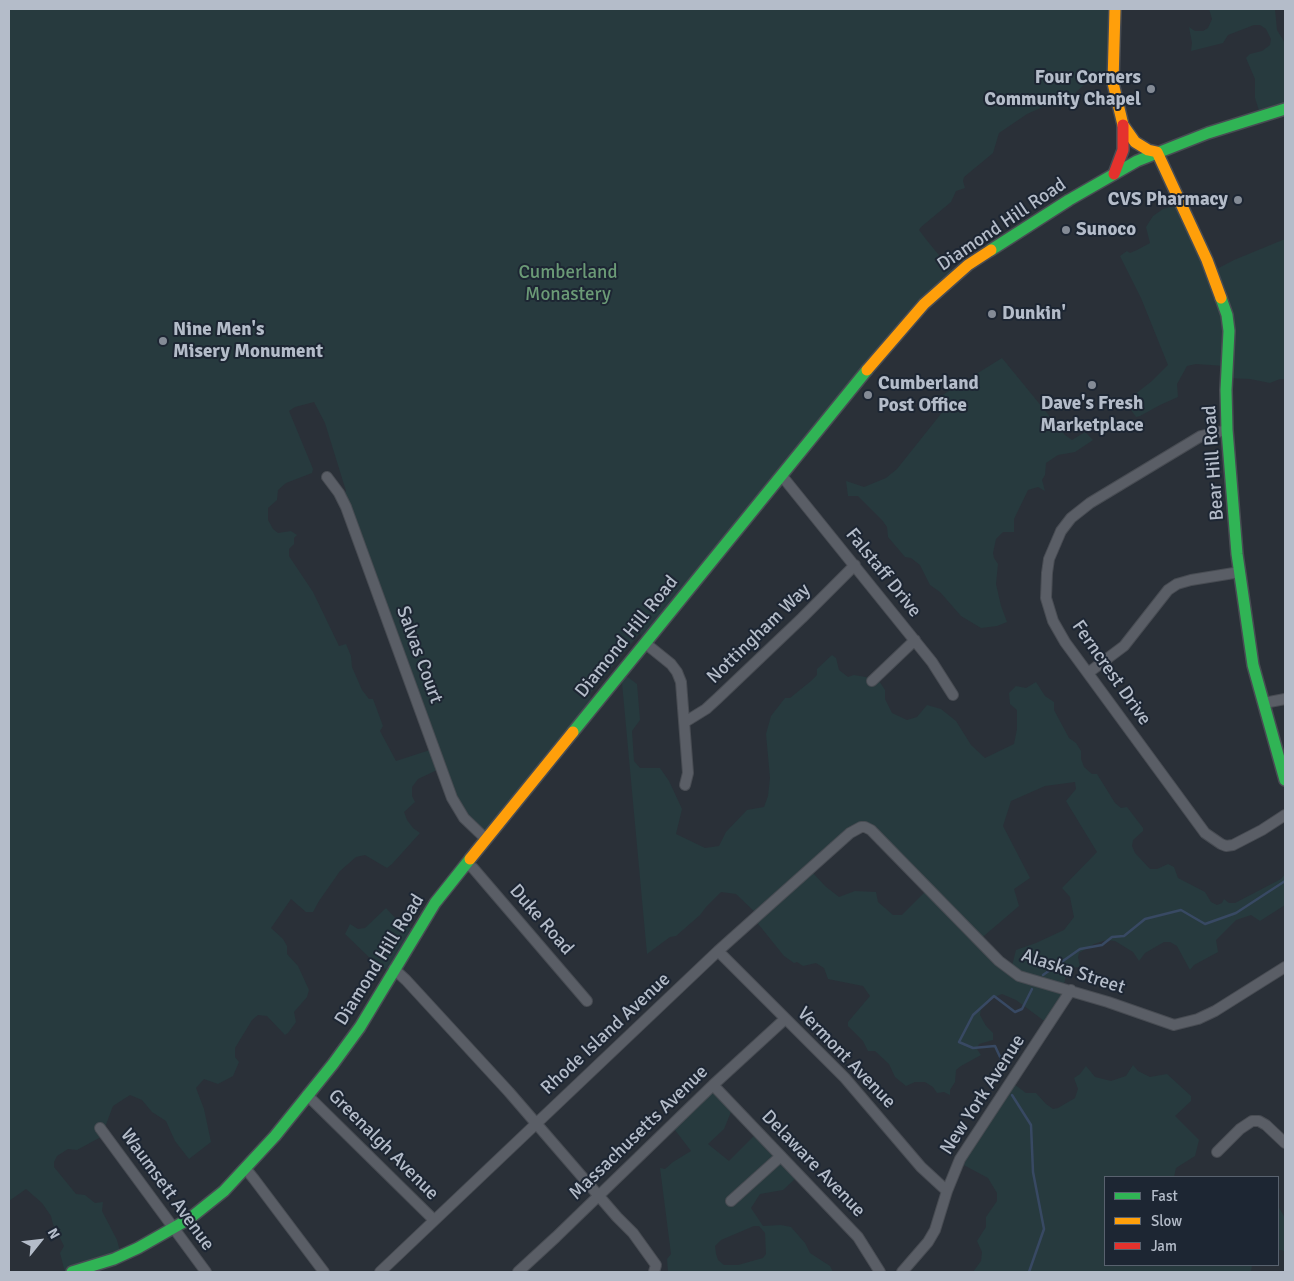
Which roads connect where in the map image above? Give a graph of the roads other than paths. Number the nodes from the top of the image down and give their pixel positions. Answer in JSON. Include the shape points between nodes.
{"nodes":[{"id":1,"x":1115,"y":9,"type":"edge"},
{"id":2,"x":1285,"y":109,"type":"edge"},
{"id":3,"x":1123,"y":125,"type":"junction"},
{"id":4,"x":1157,"y":152,"type":"junction"},
{"id":5,"x":1114,"y":174,"type":"junction"},
{"id":6,"x":1227,"y":430,"type":"junction"},
{"id":7,"x":782,"y":476,"type":"junction"},
{"id":8,"x":327,"y":477,"type":"dead end"},
{"id":9,"x":854,"y":565,"type":"junction"},
{"id":10,"x":1240,"y":572,"type":"junction"},
{"id":11,"x":914,"y":640,"type":"junction"},
{"id":12,"x":645,"y":643,"type":"junction"},
{"id":13,"x":1088,"y":673,"type":"junction"},
{"id":14,"x":872,"y":681,"type":"dead end"},
{"id":15,"x":953,"y":695,"type":"dead end"},
{"id":16,"x":1285,"y":699,"type":"edge"},
{"id":17,"x":1264,"y":703,"type":"junction"},
{"id":18,"x":684,"y":722,"type":"junction"},
{"id":19,"x":1285,"y":780,"type":"edge"},
{"id":20,"x":685,"y":784,"type":"dead end"},
{"id":21,"x":1285,"y":815,"type":"edge"},
{"id":22,"x":861,"y":827,"type":"joint"},
{"id":23,"x":486,"y":839,"type":"junction"},
{"id":24,"x":466,"y":864,"type":"junction"},
{"id":25,"x":718,"y":951,"type":"junction"},
{"id":26,"x":1285,"y":968,"type":"edge"},
{"id":27,"x":394,"y":969,"type":"junction"},
{"id":28,"x":1071,"y":990,"type":"junction"},
{"id":29,"x":587,"y":1001,"type":"dead end"},
{"id":30,"x":785,"y":1019,"type":"junction"},
{"id":31,"x":714,"y":1085,"type":"junction"},
{"id":32,"x":307,"y":1095,"type":"junction"},
{"id":33,"x":536,"y":1124,"type":"junction"},
{"id":34,"x":100,"y":1128,"type":"dead end"},
{"id":35,"x":1285,"y":1142,"type":"edge"},
{"id":36,"x":1218,"y":1152,"type":"dead end"},
{"id":37,"x":780,"y":1156,"type":"junction"},
{"id":38,"x":246,"y":1169,"type":"junction"},
{"id":39,"x":946,"y":1191,"type":"junction"},
{"id":40,"x":599,"y":1196,"type":"junction"},
{"id":41,"x":731,"y":1201,"type":"dead end"},
{"id":42,"x":434,"y":1220,"type":"junction"},
{"id":43,"x":174,"y":1229,"type":"junction"},
{"id":44,"x":655,"y":1269,"type":"edge"},
{"id":45,"x":72,"y":1272,"type":"edge"},
{"id":46,"x":206,"y":1272,"type":"edge"},
{"id":47,"x":324,"y":1272,"type":"edge"},
{"id":48,"x":380,"y":1272,"type":"edge"},
{"id":49,"x":518,"y":1272,"type":"edge"},
{"id":50,"x":880,"y":1272,"type":"edge"},
{"id":51,"x":902,"y":1272,"type":"edge"}],
"edges":[{"from":1,"to":3,"type":"main road","via":[[1113,83]]},
{"from":2,"to":4,"type":"main road","name":"Diamond Hill Road"},
{"from":3,"to":4,"type":"main road","via":[[1135,142]]},
{"from":3,"to":5,"type":"main road","via":[[1122,150]]},
{"from":4,"to":5,"type":"main road","name":"Diamond Hill Road"},
{"from":4,"to":6,"type":"main road","name":"Bear Hill Road","via":[[1207,260],[1227,315]]},
{"from":5,"to":7,"type":"main road","name":"Diamond Hill Road","via":[[986,253],[940,288],[884,348]]},
{"from":6,"to":10,"type":"main road","name":"Bear Hill Road"},
{"from":6,"to":13,"type":"street","name":"Ferncrest Drive","via":[[1201,436],[1090,503],[1071,518],[1062,531],[1049,559],[1046,598],[1053,621]]},
{"from":7,"to":9,"type":"street","name":"Falstaff Drive"},
{"from":7,"to":12,"type":"main road","name":"Diamond Hill Road"},
{"from":8,"to":23,"type":"street","name":"Salvas Court","via":[[346,507],[452,798],[464,818]]},
{"from":9,"to":11,"type":"street","name":"Falstaff Drive"},
{"from":9,"to":18,"type":"street","name":"Nottingham Way","via":[[718,698]]},
{"from":10,"to":13,"type":"street","via":[[1177,584],[1168,590],[1124,646]]},
{"from":10,"to":17,"type":"main road","name":"Bear Hill Road","via":[[1253,665]]},
{"from":11,"to":14,"type":"street"},
{"from":11,"to":15,"type":"street","name":"Falstaff Drive"},
{"from":12,"to":18,"type":"street","via":[[677,672],[681,682]]},
{"from":12,"to":23,"type":"main road","name":"Diamond Hill Road"},
{"from":13,"to":21,"type":"street","name":"Ferncrest Drive","via":[[1194,820],[1213,839],[1226,846],[1233,845]]},
{"from":16,"to":17,"type":"street"},
{"from":17,"to":19,"type":"main road","name":"Bear Hill Road"},
{"from":18,"to":20,"type":"street","via":[[688,773]]},
{"from":22,"to":25,"type":"street","name":"Rhode Island Avenue","via":[[850,833]]},
{"from":22,"to":28,"type":"street","name":"Alaska Street","via":[[871,830],[1008,969],[1019,976]]},
{"from":23,"to":24,"type":"main road","name":"Diamond Hill Road"},
{"from":24,"to":27,"type":"main road","name":"Diamond Hill Road","via":[[436,903]]},
{"from":24,"to":29,"type":"street","name":"Duke Road","via":[[473,868]]},
{"from":25,"to":30,"type":"street","name":"Vermont Avenue"},
{"from":25,"to":33,"type":"street","name":"Rhode Island Avenue"},
{"from":26,"to":28,"type":"street","name":"Alaska Street","via":[[1216,1011],[1174,1025]]},
{"from":27,"to":32,"type":"main road","name":"Diamond Hill Road","via":[[351,1039]]},
{"from":27,"to":33,"type":"street"},
{"from":28,"to":39,"type":"street","name":"New York Avenue","via":[[970,1143]]},
{"from":30,"to":31,"type":"street","name":"Massachusetts Avenue"},
{"from":30,"to":39,"type":"street","name":"Vermont Avenue","via":[[845,1078],[921,1167]]},
{"from":31,"to":37,"type":"street","name":"Delaware Avenue"},
{"from":31,"to":40,"type":"street","name":"Massachusetts Avenue"},
{"from":32,"to":38,"type":"main road","name":"Diamond Hill Road"},
{"from":32,"to":42,"type":"street","name":"Greenalgh Avenue"},
{"from":33,"to":40,"type":"street"},
{"from":33,"to":42,"type":"street","name":"Rhode Island Avenue"},
{"from":34,"to":43,"type":"street","name":"Waumsett Avenue"},
{"from":35,"to":36,"type":"street","via":[[1266,1125],[1252,1121]]},
{"from":37,"to":41,"type":"street"},
{"from":37,"to":50,"type":"street","name":"Delaware Avenue","via":[[858,1237]]},
{"from":38,"to":43,"type":"main road","name":"Diamond Hill Road","via":[[213,1201]]},
{"from":38,"to":47,"type":"street"},
{"from":39,"to":51,"type":"street","name":"New York Avenue","via":[[935,1230]]},
{"from":40,"to":44,"type":"street","via":[[648,1252]]},
{"from":40,"to":49,"type":"street","name":"Massachusetts Avenue"},
{"from":42,"to":48,"type":"street","name":"Rhode Island Avenue"},
{"from":43,"to":45,"type":"main road","name":"Diamond Hill Road","via":[[114,1259]]},
{"from":43,"to":46,"type":"street","name":"Waumsett Avenue"}]}
